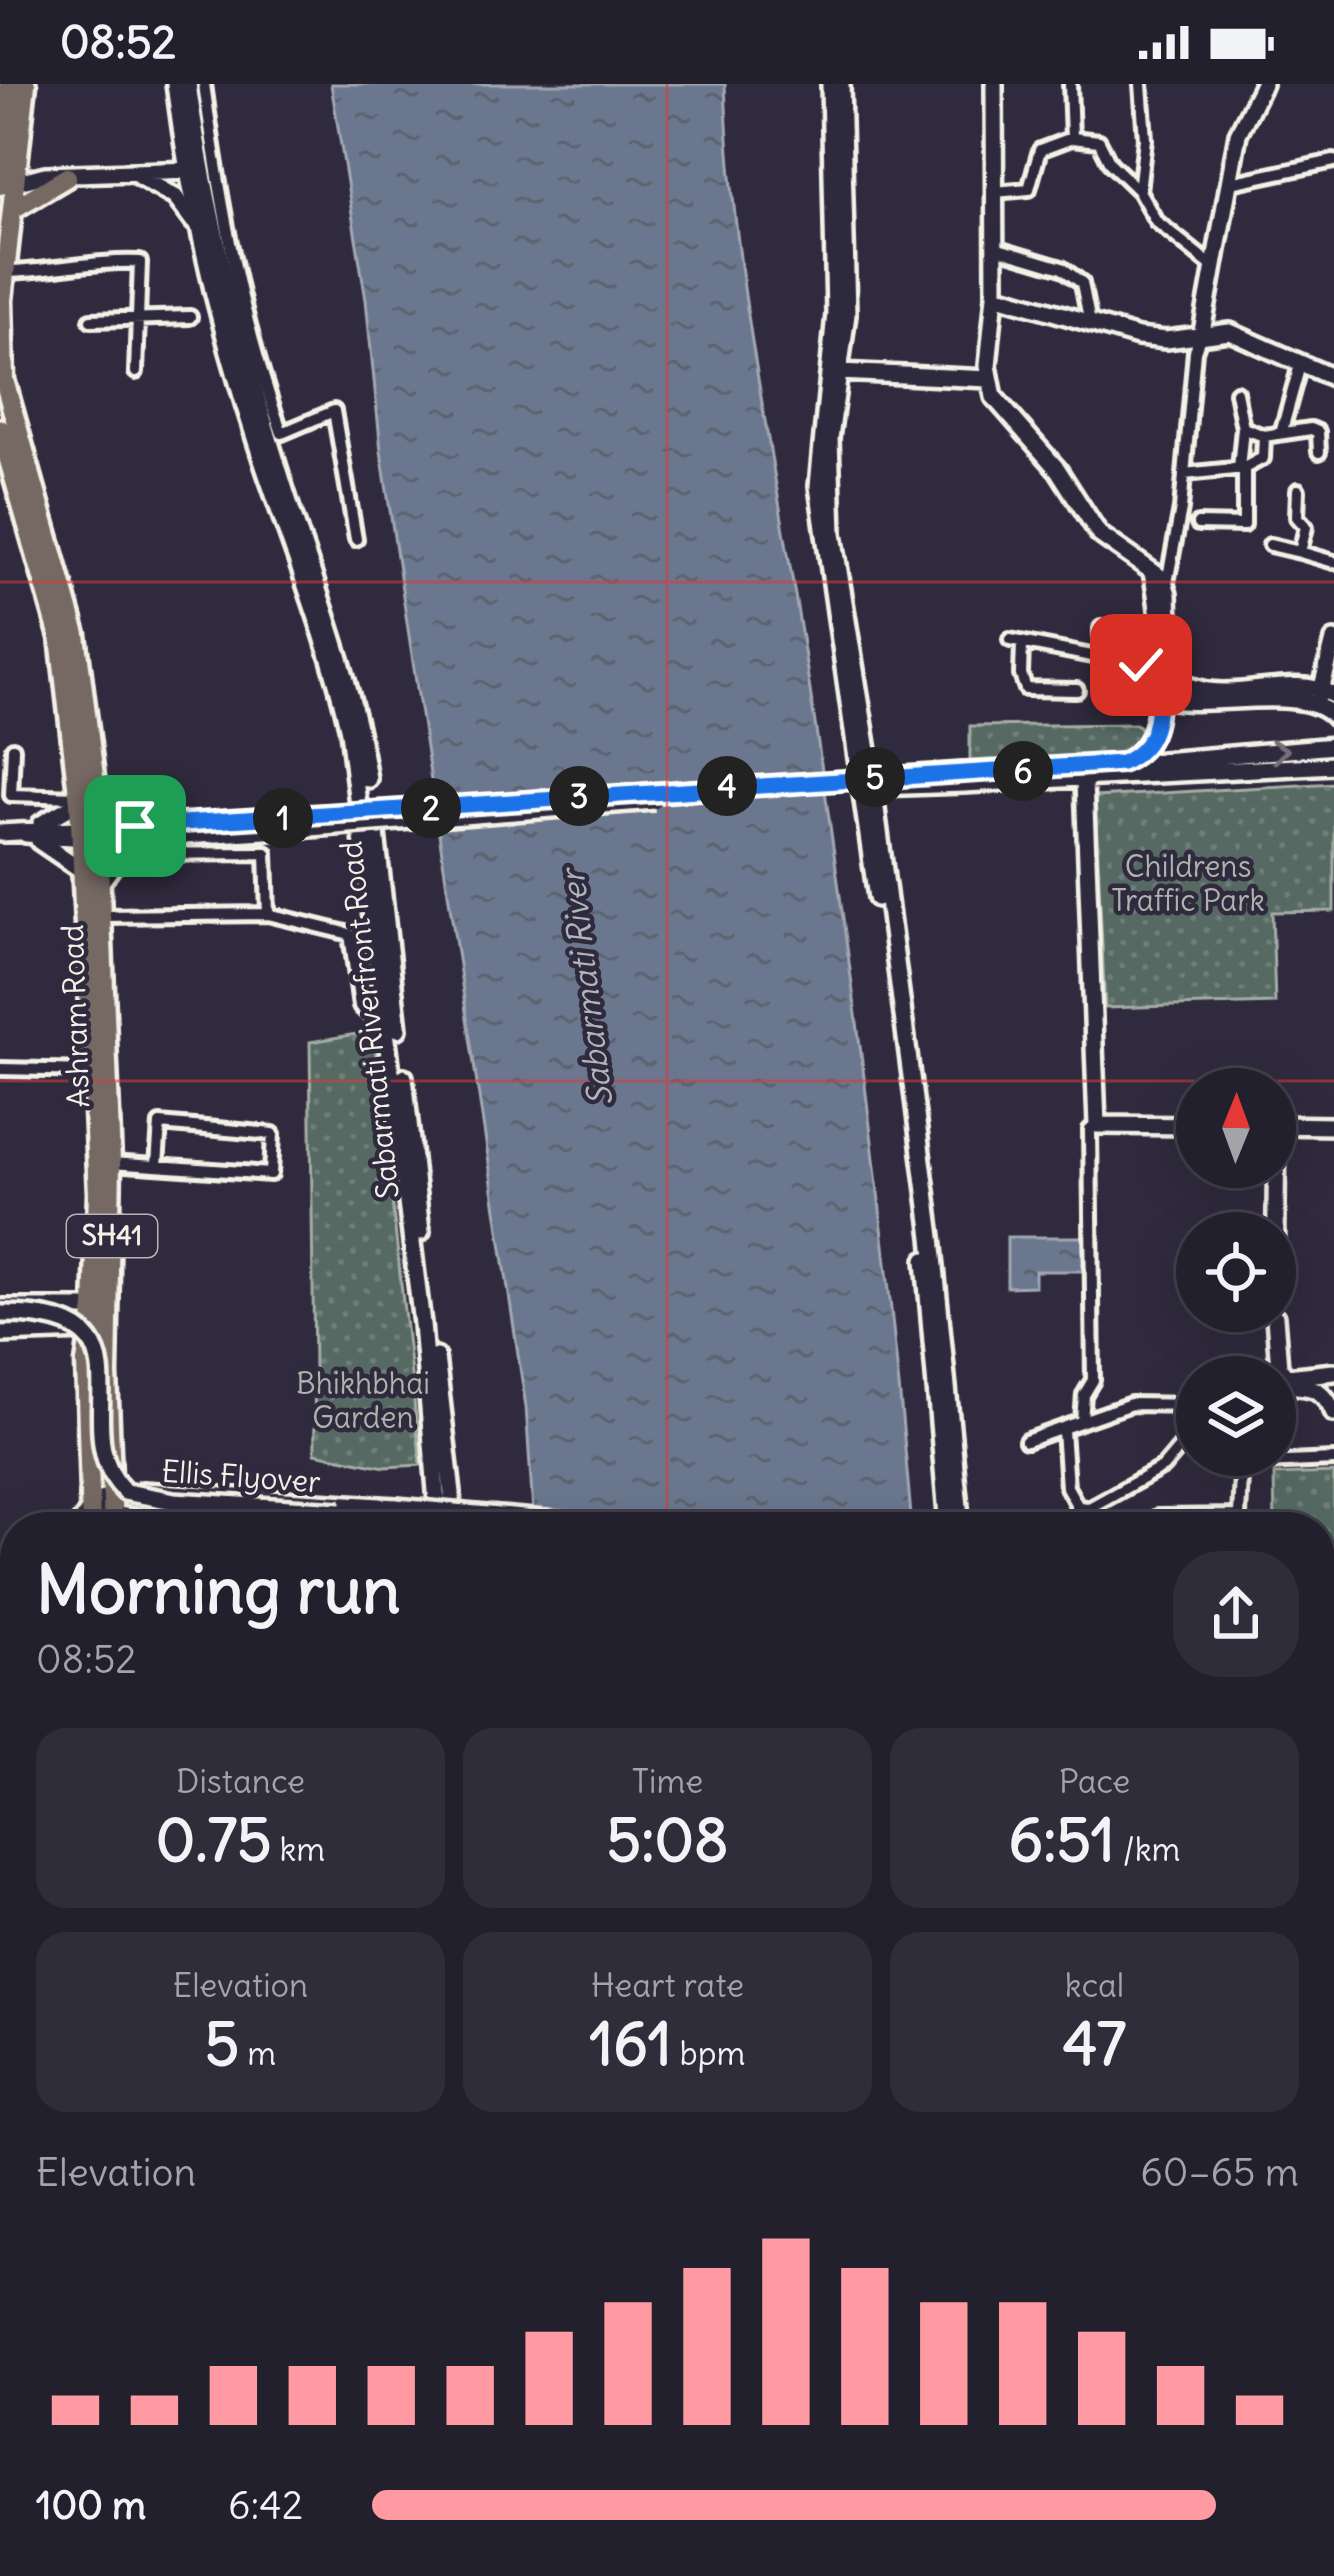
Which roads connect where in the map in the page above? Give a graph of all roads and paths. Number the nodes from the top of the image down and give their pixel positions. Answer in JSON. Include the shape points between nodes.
{"nodes":[{"id":1,"x":8,"y":84,"type":"edge"},
{"id":2,"x":26,"y":84,"type":"edge"},
{"id":3,"x":175,"y":84,"type":"edge"},
{"id":4,"x":188,"y":84,"type":"edge"},
{"id":5,"x":203,"y":84,"type":"edge"},
{"id":6,"x":830,"y":84,"type":"edge"},
{"id":7,"x":841,"y":84,"type":"edge"},
{"id":8,"x":994,"y":84,"type":"edge"},
{"id":9,"x":1070,"y":84,"type":"edge"},
{"id":10,"x":1141,"y":84,"type":"edge"},
{"id":11,"x":1264,"y":84,"type":"edge"},
{"id":12,"x":4,"y":129,"type":"edge"},
{"id":13,"x":1072,"y":138,"type":"junction"},
{"id":14,"x":1334,"y":161,"type":"edge"},
{"id":15,"x":6,"y":169,"type":"edge"},
{"id":16,"x":194,"y":170,"type":"junction"},
{"id":17,"x":135,"y":175,"type":"junction"},
{"id":18,"x":67,"y":177,"type":"junction"},
{"id":19,"x":1232,"y":183,"type":"junction"},
{"id":20,"x":1139,"y":190,"type":"junction"},
{"id":21,"x":994,"y":192,"type":"junction"},
{"id":22,"x":14,"y":209,"type":"junction"},
{"id":23,"x":212,"y":243,"type":"junction"},
{"id":24,"x":995,"y":248,"type":"junction"},
{"id":25,"x":1212,"y":266,"type":"junction"},
{"id":26,"x":6,"y":272,"type":"junction"},
{"id":27,"x":995,"y":295,"type":"junction"},
{"id":28,"x":190,"y":317,"type":"dead end"},
{"id":29,"x":138,"y":318,"type":"junction"},
{"id":30,"x":91,"y":320,"type":"dead end"},
{"id":31,"x":1090,"y":323,"type":"junction"},
{"id":32,"x":1202,"y":332,"type":"junction"},
{"id":33,"x":1300,"y":364,"type":"junction"},
{"id":34,"x":136,"y":372,"type":"dead end"},
{"id":35,"x":839,"y":372,"type":"junction"},
{"id":36,"x":1334,"y":378,"type":"edge"},
{"id":37,"x":989,"y":380,"type":"junction"},
{"id":38,"x":1235,"y":392,"type":"dead end"},
{"id":39,"x":262,"y":396,"type":"junction"},
{"id":40,"x":1243,"y":428,"type":"junction"},
{"id":41,"x":0,"y":429,"type":"edge"},
{"id":42,"x":1282,"y":430,"type":"junction"},
{"id":43,"x":1264,"y":436,"type":"junction"},
{"id":44,"x":1319,"y":452,"type":"dead end"},
{"id":45,"x":1242,"y":468,"type":"junction"},
{"id":46,"x":1184,"y":474,"type":"junction"},
{"id":47,"x":1298,"y":490,"type":"dead end"},
{"id":48,"x":287,"y":512,"type":"junction"},
{"id":49,"x":1198,"y":524,"type":"dead end"},
{"id":50,"x":356,"y":539,"type":"dead end"},
{"id":51,"x":1270,"y":545,"type":"dead end"},
{"id":52,"x":1300,"y":552,"type":"junction"},
{"id":53,"x":1334,"y":562,"type":"edge"},
{"id":54,"x":1152,"y":573,"type":"junction"},
{"id":55,"x":1166,"y":588,"type":"junction"},
{"id":56,"x":1101,"y":628,"type":"dead end"},
{"id":57,"x":1334,"y":640,"type":"edge"},
{"id":58,"x":1101,"y":658,"type":"junction"},
{"id":59,"x":1161,"y":683,"type":"junction"},
{"id":60,"x":1077,"y":690,"type":"dead end"},
{"id":61,"x":1324,"y":696,"type":"edge"},
{"id":62,"x":1334,"y":717,"type":"edge"},
{"id":63,"x":1334,"y":746,"type":"edge"},
{"id":64,"x":13,"y":748,"type":"dead end"},
{"id":65,"x":1122,"y":763,"type":"junction"},
{"id":66,"x":1334,"y":765,"type":"edge"},
{"id":67,"x":963,"y":778,"type":"junction"},
{"id":68,"x":1084,"y":781,"type":"junction"},
{"id":69,"x":6,"y":794,"type":"edge"},
{"id":70,"x":84,"y":797,"type":"junction"},
{"id":71,"x":297,"y":823,"type":"junction"},
{"id":72,"x":135,"y":826,"type":"junction"},
{"id":73,"x":29,"y":832,"type":"junction"},
{"id":74,"x":0,"y":833,"type":"edge"},
{"id":75,"x":89,"y":834,"type":"junction"},
{"id":76,"x":154,"y":838,"type":"junction"},
{"id":77,"x":125,"y":854,"type":"junction"},
{"id":78,"x":80,"y":869,"type":"junction"},
{"id":79,"x":101,"y":882,"type":"junction"},
{"id":80,"x":268,"y":914,"type":"junction"},
{"id":81,"x":104,"y":916,"type":"junction"},
{"id":82,"x":391,"y":1017,"type":"junction"},
{"id":83,"x":0,"y":1070,"type":"edge"},
{"id":84,"x":94,"y":1071,"type":"junction"},
{"id":85,"x":1097,"y":1126,"type":"junction"},
{"id":86,"x":1176,"y":1126,"type":"edge"},
{"id":87,"x":1296,"y":1126,"type":"edge"},
{"id":88,"x":1334,"y":1126,"type":"edge"},
{"id":89,"x":111,"y":1163,"type":"junction"},
{"id":90,"x":157,"y":1166,"type":"junction"},
{"id":91,"x":94,"y":1308,"type":"junction"},
{"id":92,"x":0,"y":1311,"type":"edge"},
{"id":93,"x":0,"y":1323,"type":"edge"},
{"id":94,"x":90,"y":1330,"type":"junction"},
{"id":95,"x":1276,"y":1332,"type":"edge"},
{"id":96,"x":0,"y":1334,"type":"edge"},
{"id":97,"x":1334,"y":1372,"type":"edge"},
{"id":98,"x":1296,"y":1385,"type":"edge"},
{"id":99,"x":1176,"y":1405,"type":"edge"},
{"id":100,"x":1334,"y":1413,"type":"edge"},
{"id":101,"x":1082,"y":1421,"type":"junction"},
{"id":102,"x":1063,"y":1430,"type":"junction"},
{"id":103,"x":1026,"y":1442,"type":"dead end"},
{"id":104,"x":1176,"y":1451,"type":"edge"},
{"id":105,"x":1296,"y":1460,"type":"edge"},
{"id":106,"x":1334,"y":1460,"type":"edge"},
{"id":107,"x":1240,"y":1476,"type":"edge"},
{"id":108,"x":114,"y":1492,"type":"junction"},
{"id":109,"x":365,"y":1506,"type":"junction"},
{"id":110,"x":1078,"y":1508,"type":"junction"},
{"id":111,"x":90,"y":1512,"type":"edge"},
{"id":112,"x":96,"y":1512,"type":"edge"},
{"id":113,"x":114,"y":1512,"type":"edge"},
{"id":114,"x":192,"y":1512,"type":"edge"},
{"id":115,"x":438,"y":1512,"type":"edge"},
{"id":116,"x":451,"y":1512,"type":"edge"},
{"id":117,"x":453,"y":1512,"type":"edge"},
{"id":118,"x":959,"y":1512,"type":"edge"},
{"id":119,"x":960,"y":1512,"type":"edge"},
{"id":120,"x":1076,"y":1512,"type":"edge"},
{"id":121,"x":1239,"y":1512,"type":"edge"}],
"edges":[{"from":1,"to":12,"type":"main road","name":"Ashram Road"},
{"from":2,"to":15,"type":"main road","name":"Ashram Road"},
{"from":3,"to":16,"type":"main road"},
{"from":4,"to":16,"type":"main road"},
{"from":5,"to":23,"type":"street"},
{"from":6,"to":118,"type":"main road","via":[[835,314],[820,434],[821,534]]},
{"from":7,"to":35,"type":"main road","via":[[848,314]]},
{"from":8,"to":21,"type":"main road"},
{"from":9,"to":13,"type":"street"},
{"from":10,"to":20,"type":"street"},
{"from":11,"to":19,"type":"main road","via":[[1238,134]]},
{"from":12,"to":15,"type":"main road","name":"Ashram Road"},
{"from":13,"to":20,"type":"street","via":[[1099,141]]},
{"from":13,"to":21,"type":"street","via":[[1040,150],[1029,189]]},
{"from":14,"to":19,"type":"street"},
{"from":15,"to":18,"type":"main road"},
{"from":15,"to":22,"type":"main road","name":"Ashram Road"},
{"from":16,"to":17,"type":"main road"},
{"from":16,"to":23,"type":"main road"},
{"from":16,"to":23,"type":"main road","name":"Sabarmati Riverfront Road"},
{"from":17,"to":18,"type":"main road"},
{"from":17,"to":23,"type":"main road","via":[[175,197]]},
{"from":18,"to":22,"type":"main road"},
{"from":19,"to":25,"type":"main road"},
{"from":20,"to":25,"type":"street","via":[[1156,221]]},
{"from":21,"to":24,"type":"main road"},
{"from":22,"to":26,"type":"main road","name":"Ashram Road"},
{"from":23,"to":39,"type":"main road","name":"Sabarmati Riverfront Road"},
{"from":23,"to":48,"type":"main road","name":"Sabarmati Riverfront Road"},
{"from":24,"to":27,"type":"main road"},
{"from":24,"to":31,"type":"street","via":[[1062,268],[1082,283]]},
{"from":25,"to":32,"type":"main road"},
{"from":26,"to":29,"type":"street","via":[[140,262]]},
{"from":26,"to":70,"type":"main road","name":"Ashram Road","via":[[4,380],[76,635]]},
{"from":27,"to":31,"type":"main road"},
{"from":27,"to":37,"type":"main road"},
{"from":28,"to":29,"type":"street"},
{"from":29,"to":30,"type":"street"},
{"from":29,"to":34,"type":"street"},
{"from":31,"to":32,"type":"main road","via":[[1166,340]]},
{"from":32,"to":33,"type":"main road","via":[[1230,332]]},
{"from":32,"to":46,"type":"street"},
{"from":33,"to":36,"type":"main road"},
{"from":33,"to":42,"type":"street"},
{"from":35,"to":37,"type":"main road"},
{"from":35,"to":119,"type":"main road","via":[[830,438],[833,534],[932,1237]]},
{"from":37,"to":54,"type":"main road","via":[[994,398],[1058,470],[1099,534]]},
{"from":38,"to":40,"type":"street"},
{"from":39,"to":48,"type":"main road","name":"Sabarmati Riverfront Road"},
{"from":39,"to":50,"type":"street","via":[[282,433],[334,411]]},
{"from":40,"to":43,"type":"street"},
{"from":40,"to":45,"type":"street"},
{"from":41,"to":70,"type":"main road","name":"Ashram Road","via":[[60,637]]},
{"from":42,"to":43,"type":"street"},
{"from":42,"to":44,"type":"street","via":[[1318,432]]},
{"from":43,"to":45,"type":"street","via":[[1262,458]]},
{"from":45,"to":46,"type":"street"},
{"from":45,"to":49,"type":"street","via":[[1244,525]]},
{"from":46,"to":55,"type":"street"},
{"from":47,"to":52,"type":"street","via":[[1297,517],[1306,527]]},
{"from":48,"to":82,"type":"main road","name":"Sabarmati Riverfront Road","via":[[343,656],[360,728]]},
{"from":51,"to":52,"type":"street"},
{"from":52,"to":53,"type":"street"},
{"from":54,"to":55,"type":"main road"},
{"from":54,"to":59,"type":"main road"},
{"from":55,"to":59,"type":"main road"},
{"from":56,"to":58,"type":"street"},
{"from":57,"to":61,"type":"main road"},
{"from":58,"to":59,"type":"street"},
{"from":58,"to":60,"type":"street","via":[[1016,642],[1026,689]]},
{"from":59,"to":61,"type":"main road","via":[[1186,704]]},
{"from":59,"to":65,"type":"main road","via":[[1154,736]]},
{"from":61,"to":62,"type":"main road"},
{"from":65,"to":63,"type":"main road","one_way":true},
{"from":64,"to":69,"type":"street"},
{"from":65,"to":67,"type":"main road"},
{"from":66,"to":68,"type":"main road"},
{"from":67,"to":68,"type":"main road"},
{"from":67,"to":71,"type":"main road","bridge":true},
{"from":68,"to":85,"type":"main road"},
{"from":69,"to":70,"type":"street"},
{"from":70,"to":72,"type":"main road"},
{"from":70,"to":73,"type":"main road"},
{"from":70,"to":75,"type":"main road","name":"Ashram Road"},
{"from":71,"to":72,"type":"main road"},
{"from":71,"to":76,"type":"main road"},
{"from":72,"to":75,"type":"main road"},
{"from":73,"to":74,"type":"main road"},
{"from":73,"to":75,"type":"main road"},
{"from":73,"to":78,"type":"main road"},
{"from":75,"to":76,"type":"main road"},
{"from":75,"to":78,"type":"main road","name":"Ashram Road"},
{"from":75,"to":79,"type":"main road","name":"Ashram Road","number":"SH41"},
{"from":76,"to":77,"type":"main road"},
{"from":77,"to":79,"type":"main road"},
{"from":77,"to":80,"type":"street","via":[[266,853]]},
{"from":78,"to":84,"type":"main road","name":"Ashram Road"},
{"from":79,"to":81,"type":"main road","name":"Ashram Road","number":"SH41"},
{"from":80,"to":81,"type":"street"},
{"from":80,"to":82,"type":"street","via":[[350,934],[360,1006],[370,1016]]},
{"from":81,"to":89,"type":"main road","name":"Ashram Road","number":"SH41"},
{"from":82,"to":115,"type":"main road","name":"Sabarmati Riverfront Road"},
{"from":82,"to":116,"type":"main road","name":"Sabarmati Riverfront Road"},
{"from":83,"to":84,"type":"street"},
{"from":84,"to":91,"type":"main road","name":"Ashram Road"},
{"from":85,"to":86,"type":"main road"},
{"from":85,"to":101,"type":"street","via":[[1090,1130],[1093,1380]]},
{"from":87,"to":88,"type":"main road"},
{"from":89,"to":90,"type":"street"},
{"from":89,"to":108,"type":"main road","name":"Ashram Road","number":"SH41"},
{"from":90,"to":90,"type":"street","via":[[271,1174],[273,1134],[160,1124]]},
{"from":91,"to":92,"type":"main road"},
{"from":91,"to":94,"type":"main road","name":"Ashram Road"},
{"from":92,"to":109,"type":"main road","name":"Ellis Flyover","bridge":true,"via":[[50,1315],[91,1341],[101,1370],[104,1461],[124,1492],[173,1501]]},
{"from":93,"to":114,"type":"main road","name":"Ellis Flyover","bridge":true,"via":[[51,1326],[82,1348],[94,1375],[97,1466],[120,1501]]},
{"from":94,"to":96,"type":"main road"},
{"from":94,"to":111,"type":"main road","name":"Ashram Road"},
{"from":95,"to":97,"type":"main road","via":[[1287,1377]]},
{"from":98,"to":100,"type":"main road","via":[[1325,1393]]},
{"from":99,"to":101,"type":"street","via":[[1130,1404]]},
{"from":101,"to":102,"type":"street"},
{"from":102,"to":103,"type":"street"},
{"from":102,"to":110,"type":"street","via":[[1067,1487]]},
{"from":104,"to":110,"type":"street","via":[[1114,1498]]},
{"from":105,"to":106,"type":"street"},
{"from":107,"to":121,"type":"street"},
{"from":108,"to":109,"type":"main road"},
{"from":108,"to":112,"type":"main road"},
{"from":108,"to":113,"type":"main road","name":"Ashram Road","number":"SH41"},
{"from":109,"to":117,"type":"main road","bridge":true},
{"from":110,"to":120,"type":"street"}]}
